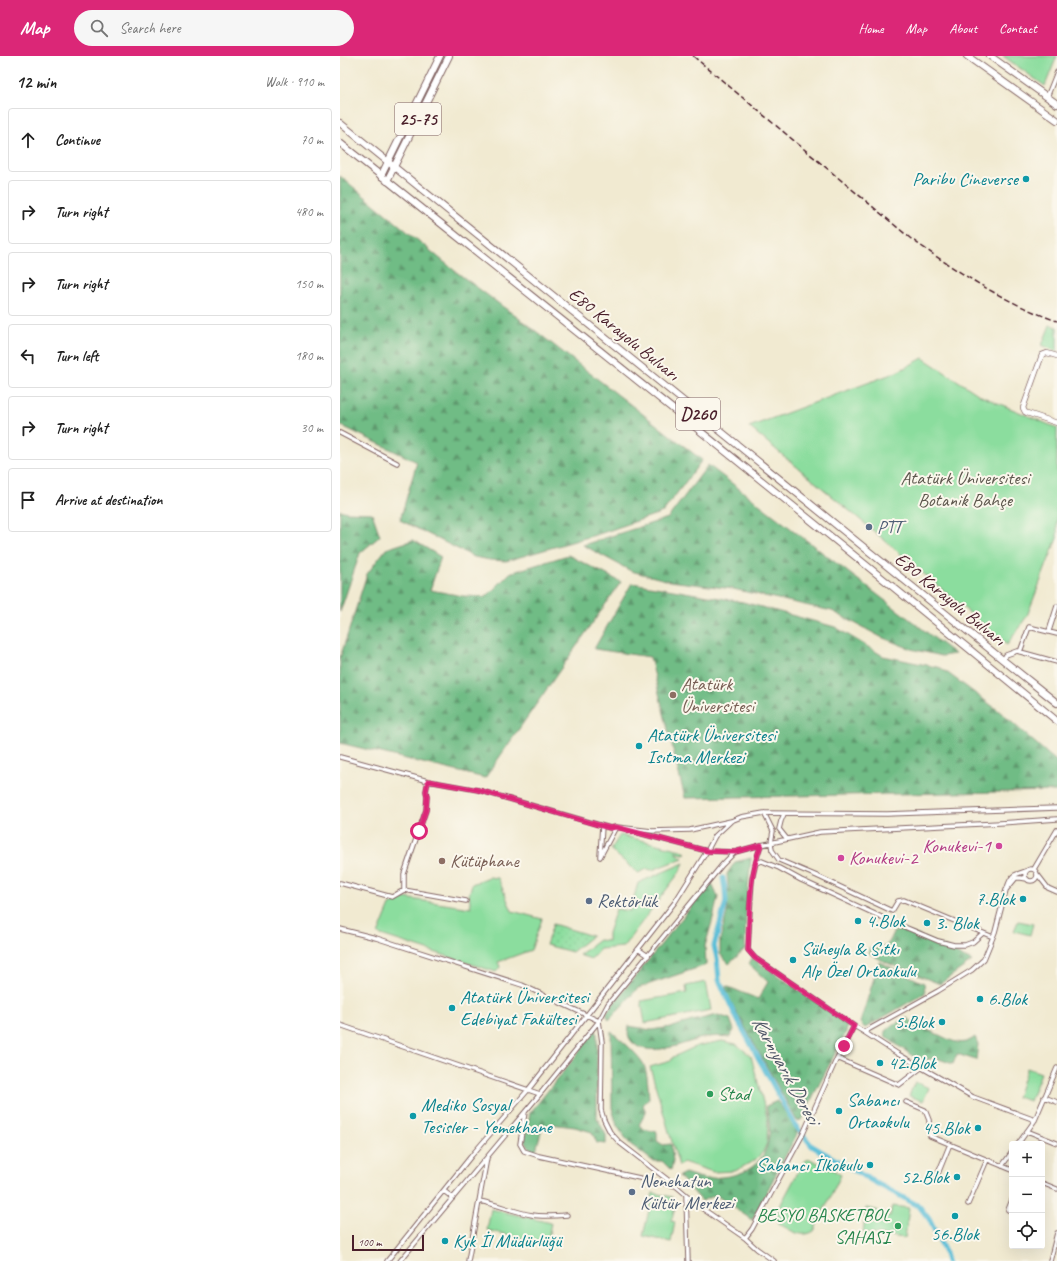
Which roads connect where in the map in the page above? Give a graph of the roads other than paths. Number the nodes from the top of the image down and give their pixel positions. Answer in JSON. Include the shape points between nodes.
{"nodes":[{"id":1,"x":440,"y":56,"type":"edge"},
{"id":2,"x":448,"y":56,"type":"edge"},
{"id":3,"x":967,"y":56,"type":"edge"},
{"id":4,"x":990,"y":56,"type":"edge"},
{"id":5,"x":1057,"y":72,"type":"edge"},
{"id":6,"x":1047,"y":97,"type":"junction"},
{"id":7,"x":1057,"y":104,"type":"edge"},
{"id":8,"x":1057,"y":120,"type":"edge"},
{"id":9,"x":340,"y":123,"type":"edge"},
{"id":10,"x":340,"y":143,"type":"edge"},
{"id":11,"x":388,"y":162,"type":"junction"},
{"id":12,"x":394,"y":167,"type":"junction"},
{"id":13,"x":381,"y":176,"type":"junction"},
{"id":14,"x":387,"y":181,"type":"junction"},
{"id":15,"x":1057,"y":356,"type":"edge"},
{"id":16,"x":1057,"y":423,"type":"edge"},
{"id":17,"x":340,"y":433,"type":"edge"},
{"id":18,"x":397,"y":463,"type":"dead end"},
{"id":19,"x":1057,"y":606,"type":"edge"},
{"id":20,"x":1049,"y":631,"type":"junction"},
{"id":21,"x":1057,"y":634,"type":"edge"},
{"id":22,"x":1020,"y":652,"type":"junction"},
{"id":23,"x":1003,"y":660,"type":"junction"},
{"id":24,"x":1057,"y":662,"type":"edge"},
{"id":25,"x":1057,"y":703,"type":"edge"},
{"id":26,"x":1057,"y":721,"type":"edge"},
{"id":27,"x":340,"y":757,"type":"edge"},
{"id":28,"x":428,"y":781,"type":"junction"},
{"id":29,"x":1057,"y":808,"type":"edge"},
{"id":30,"x":764,"y":813,"type":"junction"},
{"id":31,"x":784,"y":814,"type":"junction"},
{"id":32,"x":1057,"y":819,"type":"edge"},
{"id":33,"x":731,"y":821,"type":"junction"},
{"id":34,"x":602,"y":826,"type":"junction"},
{"id":35,"x":616,"y":827,"type":"junction"},
{"id":36,"x":1057,"y":830,"type":"edge"},
{"id":37,"x":787,"y":838,"type":"junction"},
{"id":38,"x":771,"y":843,"type":"junction"},
{"id":39,"x":761,"y":845,"type":"junction"},
{"id":40,"x":707,"y":851,"type":"junction"},
{"id":41,"x":735,"y":852,"type":"junction"},
{"id":42,"x":756,"y":863,"type":"junction"},
{"id":43,"x":1034,"y":869,"type":"junction"},
{"id":44,"x":1026,"y":871,"type":"junction"},
{"id":45,"x":1037,"y":874,"type":"junction"},
{"id":46,"x":1027,"y":879,"type":"junction"},
{"id":47,"x":340,"y":883,"type":"edge"},
{"id":48,"x":404,"y":890,"type":"junction"},
{"id":49,"x":1006,"y":890,"type":"junction"},
{"id":50,"x":1057,"y":892,"type":"edge"},
{"id":51,"x":466,"y":901,"type":"dead end"},
{"id":52,"x":892,"y":911,"type":"junction"},
{"id":53,"x":888,"y":920,"type":"junction"},
{"id":54,"x":340,"y":929,"type":"edge"},
{"id":55,"x":983,"y":933,"type":"junction"},
{"id":56,"x":993,"y":937,"type":"junction"},
{"id":57,"x":638,"y":949,"type":"junction"},
{"id":58,"x":648,"y":956,"type":"junction"},
{"id":59,"x":587,"y":1015,"type":"junction"},
{"id":60,"x":599,"y":1020,"type":"junction"},
{"id":61,"x":340,"y":1025,"type":"edge"},
{"id":62,"x":854,"y":1026,"type":"junction"},
{"id":63,"x":864,"y":1032,"type":"junction"},
{"id":64,"x":837,"y":1058,"type":"junction"},
{"id":65,"x":922,"y":1067,"type":"junction"},
{"id":66,"x":1057,"y":1068,"type":"edge"},
{"id":67,"x":528,"y":1090,"type":"junction"},
{"id":68,"x":540,"y":1094,"type":"junction"},
{"id":69,"x":1044,"y":1096,"type":"junction"},
{"id":70,"x":906,"y":1102,"type":"dead end"},
{"id":71,"x":1057,"y":1102,"type":"edge"},
{"id":72,"x":525,"y":1111,"type":"junction"},
{"id":73,"x":1035,"y":1120,"type":"junction"},
{"id":74,"x":1027,"y":1131,"type":"junction"},
{"id":75,"x":1020,"y":1141,"type":"edge"},
{"id":76,"x":1057,"y":1143,"type":"edge"},
{"id":77,"x":950,"y":1144,"type":"junction"},
{"id":78,"x":1009,"y":1156,"type":"edge"},
{"id":79,"x":487,"y":1157,"type":"junction"},
{"id":80,"x":987,"y":1160,"type":"junction"},
{"id":81,"x":1002,"y":1166,"type":"junction"},
{"id":82,"x":1009,"y":1169,"type":"edge"},
{"id":83,"x":935,"y":1181,"type":"dead end"},
{"id":84,"x":1045,"y":1183,"type":"edge"},
{"id":85,"x":678,"y":1187,"type":"junction"},
{"id":86,"x":1057,"y":1189,"type":"edge"},
{"id":87,"x":444,"y":1191,"type":"junction"},
{"id":88,"x":686,"y":1194,"type":"junction"},
{"id":89,"x":453,"y":1198,"type":"junction"},
{"id":90,"x":479,"y":1201,"type":"junction"},
{"id":91,"x":968,"y":1204,"type":"dead end"},
{"id":92,"x":567,"y":1215,"type":"dead end"},
{"id":93,"x":1057,"y":1233,"type":"edge"},
{"id":94,"x":745,"y":1238,"type":"junction"},
{"id":95,"x":393,"y":1254,"type":"junction"},
{"id":96,"x":401,"y":1260,"type":"edge"},
{"id":97,"x":387,"y":1261,"type":"edge"},
{"id":98,"x":468,"y":1261,"type":"edge"},
{"id":99,"x":688,"y":1261,"type":"edge"},
{"id":100,"x":774,"y":1261,"type":"edge"},
{"id":101,"x":1050,"y":1261,"type":"edge"}],
"edges":[{"from":1,"to":11,"type":"main road"},
{"from":2,"to":12,"type":"main road","number":"25-75"},
{"from":3,"to":8,"type":"main road"},
{"from":4,"to":6,"type":"main road"},
{"from":5,"to":6,"type":"street"},
{"from":6,"to":7,"type":"main road"},
{"from":9,"to":11,"type":"main road","name":"E80 Karayolu Bulvarı","number":"D260"},
{"from":10,"to":13,"type":"main road","name":"E80 Karayolu Bulvarı","number":"D260"},
{"from":11,"to":12,"type":"main road","name":"E80 Karayolu Bulvarı","number":"D260"},
{"from":11,"to":13,"type":"main road"},
{"from":12,"to":14,"type":"main road","number":"25-75"},
{"from":12,"to":23,"type":"main road","name":"E80 Karayolu Bulvarı","number":"D260"},
{"from":13,"to":14,"type":"main road","name":"E80 Karayolu Bulvarı","number":"D260"},
{"from":14,"to":26,"type":"main road","name":"E80 Karayolu Bulvarı","number":"D260","via":[[600,350]]},
{"from":15,"to":16,"type":"street","via":[[1043,354],[1024,406],[1027,413]]},
{"from":17,"to":18,"type":"street"},
{"from":19,"to":20,"type":"street"},
{"from":20,"to":21,"type":"street"},
{"from":20,"to":22,"type":"street","via":[[1029,627]]},
{"from":22,"to":23,"type":"street","via":[[1006,656]]},
{"from":22,"to":24,"type":"street"},
{"from":23,"to":25,"type":"main road","name":"E80 Karayolu Bulvarı","number":"D260"},
{"from":27,"to":28,"type":"street"},
{"from":28,"to":34,"type":"street","via":[[478,790]]},
{"from":28,"to":48,"type":"street","via":[[426,810],[404,874]]},
{"from":29,"to":31,"type":"street","via":[[887,814]]},
{"from":30,"to":31,"type":"street"},
{"from":30,"to":33,"type":"street"},
{"from":30,"to":38,"type":"street","via":[[772,831]]},
{"from":31,"to":37,"type":"street","via":[[779,829]]},
{"from":32,"to":37,"type":"street","via":[[820,832]]},
{"from":33,"to":35,"type":"street","via":[[690,830],[652,831]]},
{"from":33,"to":40,"type":"street","via":[[715,836]]},
{"from":34,"to":35,"type":"street"},
{"from":34,"to":35,"type":"street","via":[[600,857]]},
{"from":35,"to":40,"type":"street"},
{"from":36,"to":43,"type":"street"},
{"from":37,"to":38,"type":"street"},
{"from":38,"to":39,"type":"street"},
{"from":38,"to":52,"type":"street","via":[[772,850],[779,860]]},
{"from":39,"to":41,"type":"street"},
{"from":39,"to":42,"type":"street"},
{"from":40,"to":41,"type":"street"},
{"from":40,"to":57,"type":"street","via":[[675,902]]},
{"from":41,"to":58,"type":"street"},
{"from":42,"to":53,"type":"street","via":[[762,861],[779,868]]},
{"from":42,"to":62,"type":"street","via":[[752,880],[748,950],[755,958]]},
{"from":43,"to":44,"type":"street"},
{"from":43,"to":45,"type":"street"},
{"from":44,"to":46,"type":"street"},
{"from":44,"to":49,"type":"street","via":[[1013,874]]},
{"from":45,"to":46,"type":"street","via":[[1034,880]]},
{"from":45,"to":50,"type":"street","via":[[1048,888]]},
{"from":46,"to":49,"type":"street","via":[[1016,878]]},
{"from":47,"to":48,"type":"street","via":[[392,897]]},
{"from":48,"to":51,"type":"street"},
{"from":49,"to":56,"type":"street"},
{"from":52,"to":53,"type":"street"},
{"from":52,"to":55,"type":"street","via":[[898,901],[904,900]]},
{"from":53,"to":55,"type":"street","via":[[954,945],[973,942]]},
{"from":54,"to":59,"type":"street","via":[[522,984]]},
{"from":55,"to":56,"type":"street"},
{"from":56,"to":63,"type":"street","via":[[984,959],[972,970]]},
{"from":57,"to":58,"type":"street"},
{"from":57,"to":59,"type":"street"},
{"from":58,"to":60,"type":"street","via":[[608,1004]]},
{"from":59,"to":60,"type":"street"},
{"from":59,"to":67,"type":"street"},
{"from":60,"to":68,"type":"street"},
{"from":60,"to":85,"type":"street","via":[[602,1042],[601,1110],[604,1120],[620,1143]]},
{"from":61,"to":67,"type":"street"},
{"from":62,"to":63,"type":"street"},
{"from":62,"to":64,"type":"street"},
{"from":63,"to":65,"type":"street"},
{"from":64,"to":65,"type":"street","via":[[899,1085]]},
{"from":64,"to":94,"type":"street","via":[[800,1141]]},
{"from":65,"to":73,"type":"street","via":[[973,1098]]},
{"from":66,"to":69,"type":"street"},
{"from":67,"to":68,"type":"street"},
{"from":67,"to":87,"type":"street"},
{"from":68,"to":72,"type":"street"},
{"from":69,"to":71,"type":"street"},
{"from":69,"to":73,"type":"street"},
{"from":70,"to":77,"type":"street","via":[[925,1110],[929,1120],[930,1136]]},
{"from":72,"to":79,"type":"street"},
{"from":72,"to":85,"type":"street","via":[[520,1144],[524,1151]]},
{"from":73,"to":74,"type":"street"},
{"from":74,"to":75,"type":"street"},
{"from":74,"to":76,"type":"street"},
{"from":77,"to":80,"type":"street"},
{"from":77,"to":83,"type":"street"},
{"from":78,"to":81,"type":"street"},
{"from":79,"to":89,"type":"street"},
{"from":79,"to":90,"type":"street"},
{"from":80,"to":81,"type":"street"},
{"from":80,"to":91,"type":"street"},
{"from":81,"to":82,"type":"street"},
{"from":84,"to":86,"type":"street"},
{"from":85,"to":88,"type":"street"},
{"from":87,"to":89,"type":"street"},
{"from":87,"to":95,"type":"street"},
{"from":88,"to":94,"type":"street"},
{"from":88,"to":99,"type":"street"},
{"from":89,"to":96,"type":"street"},
{"from":90,"to":92,"type":"street","via":[[531,1215]]},
{"from":90,"to":98,"type":"street"},
{"from":93,"to":101,"type":"street"},
{"from":94,"to":100,"type":"street"},
{"from":95,"to":96,"type":"street"},
{"from":95,"to":97,"type":"street"}]}
